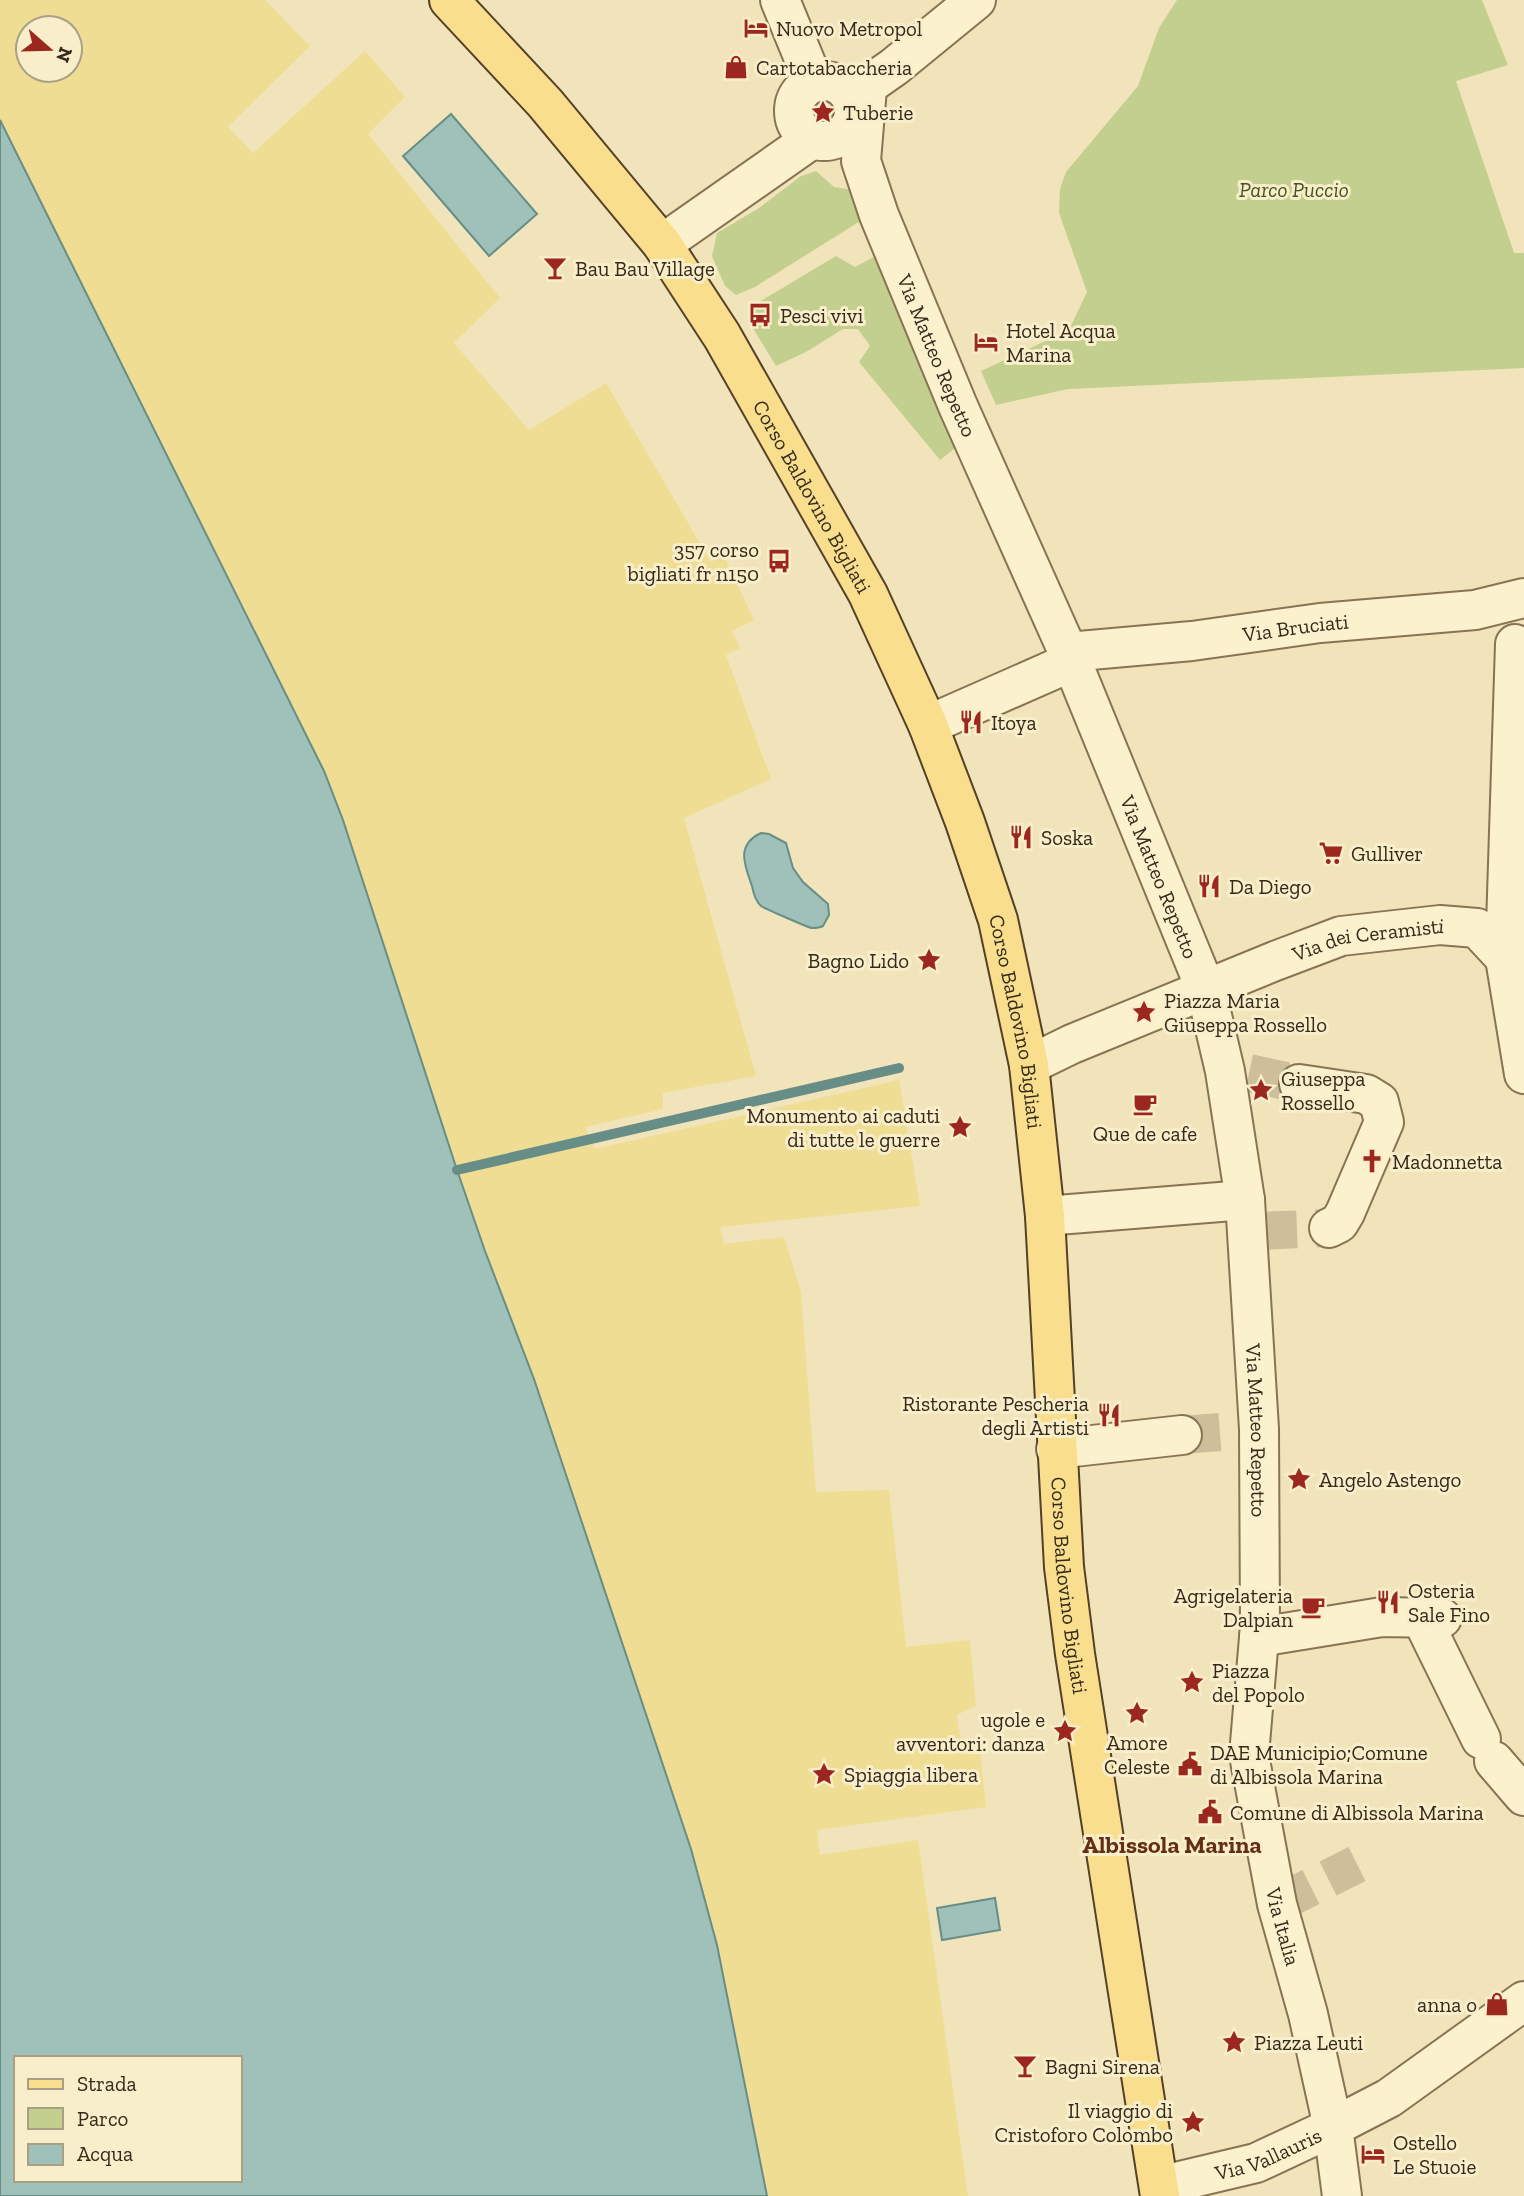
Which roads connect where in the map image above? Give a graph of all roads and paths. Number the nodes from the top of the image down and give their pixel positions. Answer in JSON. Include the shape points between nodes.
{"nodes":[{"id":1,"x":449,"y":0,"type":"edge"},
{"id":2,"x":780,"y":0,"type":"edge"},
{"id":3,"x":976,"y":0,"type":"edge"},
{"id":4,"x":814,"y":83,"type":"junction"},
{"id":5,"x":859,"y":93,"type":"junction"},
{"id":6,"x":811,"y":139,"type":"junction"},
{"id":7,"x":662,"y":244,"type":"junction"},
{"id":8,"x":1524,"y":598,"type":"edge"},
{"id":9,"x":1515,"y":645,"type":"dead end"},
{"id":10,"x":1070,"y":657,"type":"junction"},
{"id":11,"x":928,"y":725,"type":"junction"},
{"id":12,"x":1515,"y":961,"type":"edge"},
{"id":13,"x":1206,"y":990,"type":"junction"},
{"id":14,"x":1029,"y":1065,"type":"junction"},
{"id":15,"x":1524,"y":1074,"type":"edge"},
{"id":16,"x":1299,"y":1084,"type":"tunnel mouth"},
{"id":17,"x":1045,"y":1216,"type":"junction"},
{"id":18,"x":1250,"y":1220,"type":"junction"},
{"id":19,"x":1329,"y":1228,"type":"dead end"},
{"id":20,"x":1182,"y":1435,"type":"tunnel mouth"},
{"id":21,"x":1056,"y":1448,"type":"junction"},
{"id":22,"x":1259,"y":1637,"type":"junction"},
{"id":23,"x":1249,"y":1755,"type":"joint"},
{"id":24,"x":1524,"y":1796,"type":"edge"},
{"id":25,"x":1524,"y":2001,"type":"edge"},
{"id":26,"x":1333,"y":2127,"type":"junction"},
{"id":27,"x":1159,"y":2191,"type":"edge"},
{"id":28,"x":1342,"y":2196,"type":"edge"}],
"edges":[{"from":1,"to":7,"type":"main road","name":"Corso Baldovino Bigliati","via":[[545,103]]},
{"from":2,"to":4,"type":"street"},
{"from":3,"to":5,"type":"street"},
{"from":4,"to":5,"type":"street","via":[[835,83]]},
{"from":4,"to":6,"type":"street","via":[[799,93],[793,110],[798,127]]},
{"from":5,"to":6,"type":"street","via":[[846,132],[833,140]]},
{"from":5,"to":10,"type":"street","name":"Via Matteo Repetto","via":[[861,161],[879,215]]},
{"from":6,"to":7,"type":"street"},
{"from":7,"to":11,"type":"main road","name":"Corso Baldovino Bigliati","via":[[722,336],[868,594]]},
{"from":8,"to":10,"type":"street","name":"Via Bruciati","via":[[1475,610],[1320,623]]},
{"from":9,"to":12,"type":"street"},
{"from":10,"to":11,"type":"street","name":"Via Bruciati"},
{"from":10,"to":13,"type":"street","name":"Via Matteo Repetto"},
{"from":11,"to":14,"type":"main road","name":"Corso Baldovino Bigliati","via":[[998,920]]},
{"from":12,"to":13,"type":"street","name":"Via dei Ceramisti","via":[[1477,928],[1440,925],[1340,936]]},
{"from":12,"to":15,"type":"street"},
{"from":13,"to":14,"type":"street"},
{"from":13,"to":18,"type":"street","name":"Via Matteo Repetto","via":[[1237,1072]]},
{"from":14,"to":17,"type":"main road","name":"Corso Baldovino Bigliati"},
{"from":16,"to":19,"type":"street","via":[[1366,1094],[1379,1102],[1384,1122],[1345,1213]]},
{"from":17,"to":18,"type":"street"},
{"from":17,"to":21,"type":"main road","name":"Corso Baldovino Bigliati"},
{"from":18,"to":22,"type":"street","name":"Via Matteo Repetto","via":[[1259,1429]]},
{"from":20,"to":21,"type":"street"},
{"from":21,"to":27,"type":"main road","name":"Corso Baldovino Bigliati","via":[[1075,1654]]},
{"from":22,"to":23,"type":"street","name":"Via Matteo Repetto"},
{"from":22,"to":24,"type":"street","via":[[1382,1617],[1432,1617],[1488,1750]]},
{"from":23,"to":26,"type":"street","name":"Via Italia","via":[[1301,2017]]},
{"from":25,"to":26,"type":"street","name":"Via Vallauris","via":[[1389,2098]]},
{"from":26,"to":27,"type":"street","name":"Via Vallauris","via":[[1256,2163]]},
{"from":26,"to":28,"type":"street","name":"Via Italia"}]}
